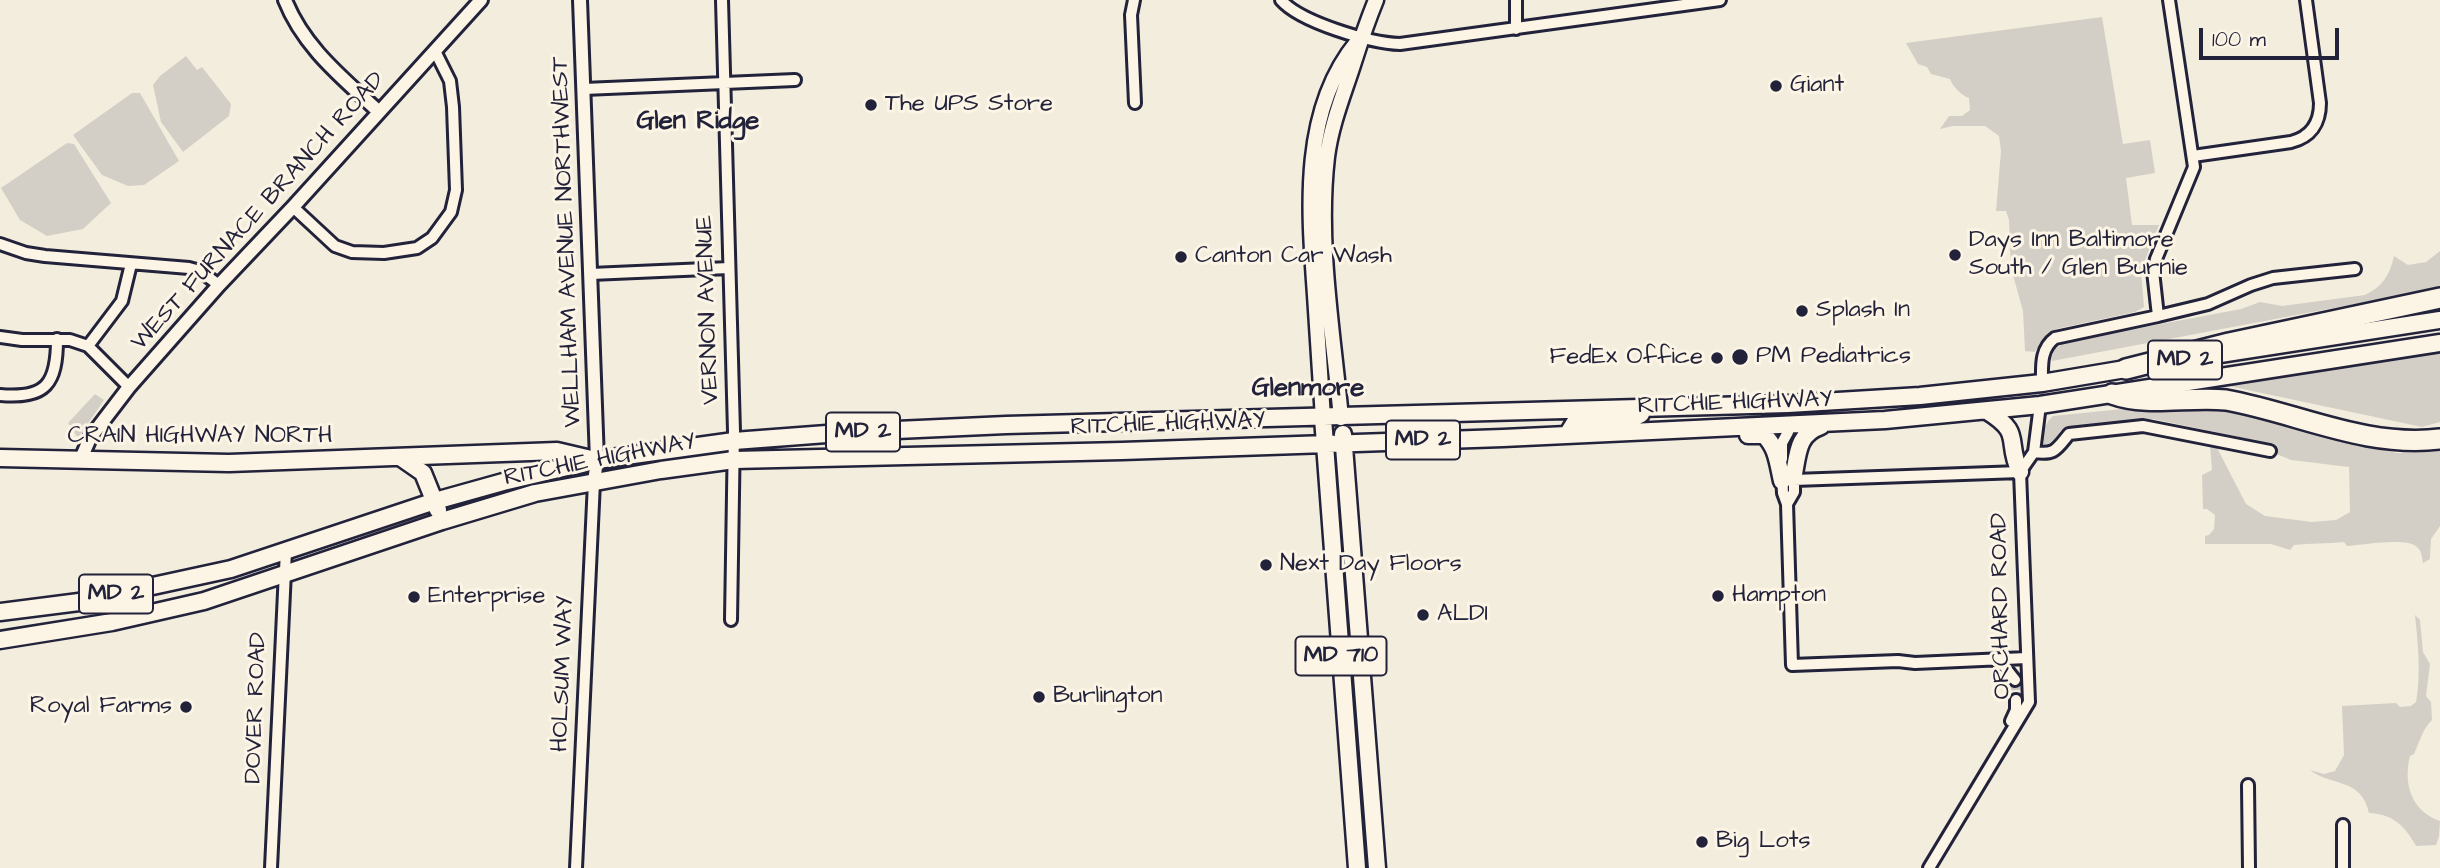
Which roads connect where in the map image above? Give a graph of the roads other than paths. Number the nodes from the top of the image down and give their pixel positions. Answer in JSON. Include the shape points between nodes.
{"nodes":[{"id":1,"x":285,"y":0,"type":"edge"},
{"id":2,"x":481,"y":0,"type":"edge"},
{"id":3,"x":580,"y":0,"type":"edge"},
{"id":4,"x":722,"y":0,"type":"edge"},
{"id":5,"x":1134,"y":0,"type":"edge"},
{"id":6,"x":1281,"y":0,"type":"edge"},
{"id":7,"x":1376,"y":0,"type":"edge"},
{"id":8,"x":1517,"y":0,"type":"edge"},
{"id":9,"x":1633,"y":0,"type":"edge"},
{"id":10,"x":1720,"y":0,"type":"edge"},
{"id":11,"x":2169,"y":0,"type":"edge"},
{"id":12,"x":2306,"y":0,"type":"edge"},
{"id":13,"x":1635,"y":12,"type":"junction"},
{"id":14,"x":1517,"y":29,"type":"junction"},
{"id":15,"x":1360,"y":38,"type":"junction"},
{"id":16,"x":436,"y":51,"type":"junction"},
{"id":17,"x":795,"y":80,"type":"dead end"},
{"id":18,"x":724,"y":83,"type":"junction"},
{"id":19,"x":584,"y":89,"type":"junction"},
{"id":20,"x":1135,"y":103,"type":"dead end"},
{"id":21,"x":379,"y":112,"type":"junction"},
{"id":22,"x":2193,"y":156,"type":"junction"},
{"id":23,"x":293,"y":207,"type":"junction"},
{"id":24,"x":0,"y":244,"type":"edge"},
{"id":25,"x":131,"y":264,"type":"junction"},
{"id":26,"x":729,"y":268,"type":"junction"},
{"id":27,"x":2356,"y":269,"type":"dead end"},
{"id":28,"x":592,"y":274,"type":"junction"},
{"id":29,"x":219,"y":285,"type":"junction"},
{"id":30,"x":2440,"y":298,"type":"edge"},
{"id":31,"x":2158,"y":316,"type":"junction"},
{"id":32,"x":2440,"y":320,"type":"edge"},
{"id":33,"x":0,"y":337,"type":"edge"},
{"id":34,"x":57,"y":339,"type":"junction"},
{"id":35,"x":2440,"y":343,"type":"edge"},
{"id":36,"x":88,"y":346,"type":"junction"},
{"id":37,"x":2126,"y":369,"type":"junction"},
{"id":38,"x":2042,"y":383,"type":"junction"},
{"id":39,"x":128,"y":387,"type":"junction"},
{"id":40,"x":2112,"y":394,"type":"junction"},
{"id":41,"x":0,"y":395,"type":"edge"},
{"id":42,"x":2040,"y":405,"type":"junction"},
{"id":43,"x":1659,"y":407,"type":"junction"},
{"id":44,"x":1987,"y":411,"type":"junction"},
{"id":45,"x":1968,"y":413,"type":"junction"},
{"id":46,"x":1323,"y":418,"type":"junction"},
{"id":47,"x":1341,"y":418,"type":"junction"},
{"id":48,"x":1831,"y":423,"type":"junction"},
{"id":49,"x":1708,"y":428,"type":"junction"},
{"id":50,"x":1788,"y":429,"type":"junction"},
{"id":51,"x":1567,"y":435,"type":"junction"},
{"id":52,"x":2440,"y":439,"type":"edge"},
{"id":53,"x":734,"y":441,"type":"junction"},
{"id":54,"x":1344,"y":442,"type":"junction"},
{"id":55,"x":1325,"y":443,"type":"junction"},
{"id":56,"x":2270,"y":451,"type":"dead end"},
{"id":57,"x":2034,"y":453,"type":"junction"},
{"id":58,"x":400,"y":457,"type":"junction"},
{"id":59,"x":0,"y":458,"type":"edge"},
{"id":60,"x":597,"y":460,"type":"junction"},
{"id":61,"x":734,"y":460,"type":"junction"},
{"id":62,"x":80,"y":461,"type":"junction"},
{"id":63,"x":2020,"y":472,"type":"junction"},
{"id":64,"x":1790,"y":478,"type":"junction"},
{"id":65,"x":594,"y":482,"type":"junction"},
{"id":66,"x":435,"y":501,"type":"junction"},
{"id":67,"x":442,"y":522,"type":"junction"},
{"id":68,"x":286,"y":550,"type":"junction"},
{"id":69,"x":231,"y":569,"type":"junction"},
{"id":70,"x":284,"y":576,"type":"junction"},
{"id":71,"x":154,"y":587,"type":"junction"},
{"id":72,"x":170,"y":610,"type":"junction"},
{"id":73,"x":0,"y":612,"type":"edge"},
{"id":74,"x":731,"y":620,"type":"dead end"},
{"id":75,"x":105,"y":623,"type":"junction"},
{"id":76,"x":0,"y":640,"type":"edge"},
{"id":77,"x":2027,"y":658,"type":"junction"},
{"id":78,"x":1994,"y":660,"type":"junction"},
{"id":79,"x":2015,"y":680,"type":"tunnel mouth"},
{"id":80,"x":2016,"y":700,"type":"tunnel mouth"},
{"id":81,"x":1992,"y":763,"type":"junction"},
{"id":82,"x":2248,"y":785,"type":"dead end"},
{"id":83,"x":2343,"y":825,"type":"dead end"},
{"id":84,"x":271,"y":868,"type":"edge"},
{"id":85,"x":576,"y":868,"type":"edge"},
{"id":86,"x":1357,"y":868,"type":"edge"},
{"id":87,"x":1377,"y":868,"type":"edge"},
{"id":88,"x":1929,"y":868,"type":"edge"},
{"id":89,"x":2249,"y":868,"type":"edge"},
{"id":90,"x":2343,"y":868,"type":"edge"}],
"edges":[{"from":1,"to":21,"type":"street","via":[[313,49]]},
{"from":2,"to":16,"type":"street","name":"WEST FURNACE BRANCH ROAD"},
{"from":3,"to":19,"type":"street","name":"WELLHAM AVENUE NORTHWEST"},
{"from":4,"to":18,"type":"street","name":"VERNON AVENUE"},
{"from":5,"to":20,"type":"street"},
{"from":6,"to":15,"type":"street","via":[[1302,15]]},
{"from":7,"to":15,"type":"main road"},
{"from":8,"to":14,"type":"street"},
{"from":9,"to":13,"type":"street"},
{"from":10,"to":13,"type":"street"},
{"from":11,"to":22,"type":"street"},
{"from":12,"to":22,"type":"street","via":[[2320,103],[2315,126],[2291,142]]},
{"from":13,"to":14,"type":"street"},
{"from":14,"to":15,"type":"street","via":[[1407,44]]},
{"from":15,"to":46,"type":"main road","via":[[1341,61],[1323,106],[1310,186]]},
{"from":15,"to":47,"type":"main road","via":[[1338,107],[1324,200]]},
{"from":16,"to":21,"type":"street","name":"WEST FURNACE BRANCH ROAD"},
{"from":16,"to":23,"type":"street","via":[[450,81],[456,190],[450,212],[432,238],[417,248],[352,252],[335,246]]},
{"from":17,"to":18,"type":"street"},
{"from":18,"to":19,"type":"street"},
{"from":18,"to":26,"type":"street","name":"VERNON AVENUE"},
{"from":19,"to":28,"type":"street","name":"WELLHAM AVENUE NORTHWEST"},
{"from":21,"to":23,"type":"street","name":"WEST FURNACE BRANCH ROAD"},
{"from":22,"to":31,"type":"street","via":[[2194,167],[2153,271]]},
{"from":23,"to":29,"type":"street","name":"WEST FURNACE BRANCH ROAD"},
{"from":24,"to":25,"type":"street","via":[[26,253]]},
{"from":25,"to":29,"type":"street","via":[[189,268]]},
{"from":25,"to":36,"type":"street","via":[[122,300]]},
{"from":26,"to":28,"type":"street"},
{"from":26,"to":53,"type":"street","name":"VERNON AVENUE"},
{"from":27,"to":31,"type":"street","via":[[2273,278],[2208,304]]},
{"from":28,"to":60,"type":"street","name":"WELLHAM AVENUE NORTHWEST"},
{"from":29,"to":39,"type":"street","name":"WEST FURNACE BRANCH ROAD"},
{"from":30,"to":37,"type":"highway"},
{"from":31,"to":38,"type":"street","via":[[2055,338],[2044,353]]},
{"from":32,"to":37,"type":"main road","name":"RITCHIE HIGHWAY","number":"MD 2"},
{"from":33,"to":34,"type":"street"},
{"from":34,"to":36,"type":"street"},
{"from":34,"to":41,"type":"street","via":[[56,366],[42,389],[27,396]]},
{"from":35,"to":40,"type":"main road","name":"RITCHIE HIGHWAY","number":"MD 2"},
{"from":36,"to":39,"type":"street"},
{"from":37,"to":38,"type":"main road","name":"RITCHIE HIGHWAY","number":"MD 2"},
{"from":37,"to":42,"type":"main road","via":[[2081,387],[2051,392]]},
{"from":38,"to":43,"type":"main road","name":"RITCHIE HIGHWAY","number":"MD 2","via":[[1891,398]]},
{"from":38,"to":45,"type":"main road","via":[[2030,395],[1988,401]]},
{"from":39,"to":62,"type":"street","name":"WEST FURNACE BRANCH ROAD","via":[[90,438]]},
{"from":40,"to":42,"type":"main road","name":"RITCHIE HIGHWAY","number":"MD 2"},
{"from":40,"to":52,"type":"highway","via":[[2135,401],[2226,400],[2371,438]]},
{"from":42,"to":44,"type":"main road","name":"RITCHIE HIGHWAY","number":"MD 2"},
{"from":42,"to":57,"type":"street"},
{"from":43,"to":47,"type":"main road","name":"RITCHIE HIGHWAY","number":"MD 2"},
{"from":43,"to":51,"type":"main road","via":[[1633,418],[1575,422]]},
{"from":44,"to":45,"type":"main road","name":"RITCHIE HIGHWAY","number":"MD 2"},
{"from":44,"to":63,"type":"main road","via":[[2010,429]]},
{"from":45,"to":48,"type":"main road","name":"RITCHIE HIGHWAY","number":"MD 2"},
{"from":46,"to":47,"type":"main road","name":"RITCHIE HIGHWAY","number":"MD 2"},
{"from":46,"to":53,"type":"main road","name":"RITCHIE HIGHWAY","number":"MD 2","via":[[1006,425]]},
{"from":46,"to":55,"type":"main road","number":"MD 710"},
{"from":47,"to":54,"type":"main road","number":"MD 710"},
{"from":48,"to":50,"type":"main road","name":"RITCHIE HIGHWAY","number":"MD 2"},
{"from":48,"to":64,"type":"main road","via":[[1811,429],[1800,440]]},
{"from":49,"to":50,"type":"main road","name":"RITCHIE HIGHWAY","number":"MD 2"},
{"from":49,"to":51,"type":"main road","name":"RITCHIE HIGHWAY","number":"MD 2"},
{"from":49,"to":64,"type":"main road","via":[[1727,435],[1764,435]]},
{"from":50,"to":64,"type":"street","via":[[1782,443]]},
{"from":51,"to":54,"type":"main road","name":"RITCHIE HIGHWAY","number":"MD 2"},
{"from":53,"to":60,"type":"main road","name":"RITCHIE HIGHWAY","number":"MD 2"},
{"from":53,"to":61,"type":"street","name":"VERNON AVENUE"},
{"from":54,"to":55,"type":"main road","name":"RITCHIE HIGHWAY","number":"MD 2"},
{"from":54,"to":87,"type":"main road","number":"MD 710"},
{"from":55,"to":61,"type":"main road","name":"RITCHIE HIGHWAY","number":"MD 2"},
{"from":55,"to":86,"type":"main road","number":"MD 710"},
{"from":56,"to":57,"type":"street","via":[[2143,426],[2069,434],[2049,454]]},
{"from":57,"to":63,"type":"street"},
{"from":58,"to":60,"type":"main road","name":"CRAIN HIGHWAY NORTH","via":[[557,451]]},
{"from":58,"to":62,"type":"main road","name":"CRAIN HIGHWAY NORTH","via":[[229,463]]},
{"from":58,"to":66,"type":"main road","via":[[423,473]]},
{"from":59,"to":62,"type":"main road","name":"CRAIN HIGHWAY NORTH"},
{"from":60,"to":65,"type":"street","name":"WELLHAM AVENUE NORTHWEST"},
{"from":60,"to":66,"type":"main road","name":"RITCHIE HIGHWAY","number":"MD 2"},
{"from":61,"to":65,"type":"main road","name":"RITCHIE HIGHWAY","number":"MD 2"},
{"from":61,"to":74,"type":"street","name":"VERNON AVENUE"},
{"from":63,"to":64,"type":"street"},
{"from":63,"to":77,"type":"street","name":"ORCHARD ROAD"},
{"from":64,"to":78,"type":"street","via":[[1783,492],[1792,665]]},
{"from":65,"to":67,"type":"main road","name":"RITCHIE HIGHWAY","number":"MD 2","via":[[535,493]]},
{"from":65,"to":85,"type":"street","name":"HOLSUM WAY"},
{"from":66,"to":67,"type":"main road"},
{"from":66,"to":68,"type":"main road","name":"RITCHIE HIGHWAY","number":"MD 2"},
{"from":67,"to":70,"type":"main road","name":"RITCHIE HIGHWAY","number":"MD 2"},
{"from":68,"to":69,"type":"main road","name":"RITCHIE HIGHWAY","number":"MD 2"},
{"from":68,"to":70,"type":"street","name":"DOVER ROAD"},
{"from":69,"to":71,"type":"main road","name":"RITCHIE HIGHWAY","number":"MD 2"},
{"from":69,"to":72,"type":"main road","via":[[177,589]]},
{"from":70,"to":72,"type":"main road","name":"RITCHIE HIGHWAY","number":"MD 2"},
{"from":70,"to":84,"type":"street","name":"DOVER ROAD"},
{"from":71,"to":73,"type":"main road","name":"RITCHIE HIGHWAY","number":"MD 2"},
{"from":71,"to":75,"type":"main road","via":[[151,602],[119,611]]},
{"from":72,"to":75,"type":"main road","name":"RITCHIE HIGHWAY","number":"MD 2"},
{"from":75,"to":76,"type":"main road","name":"RITCHIE HIGHWAY","number":"MD 2"},
{"from":77,"to":78,"type":"street"},
{"from":77,"to":81,"type":"street","name":"ORCHARD ROAD","via":[[2029,702]]},
{"from":78,"to":79,"type":"street"},
{"from":80,"to":81,"type":"street","via":[[2016,710]]},
{"from":81,"to":88,"type":"street","name":"ORCHARD ROAD"},
{"from":82,"to":89,"type":"street"},
{"from":83,"to":90,"type":"street"}]}
